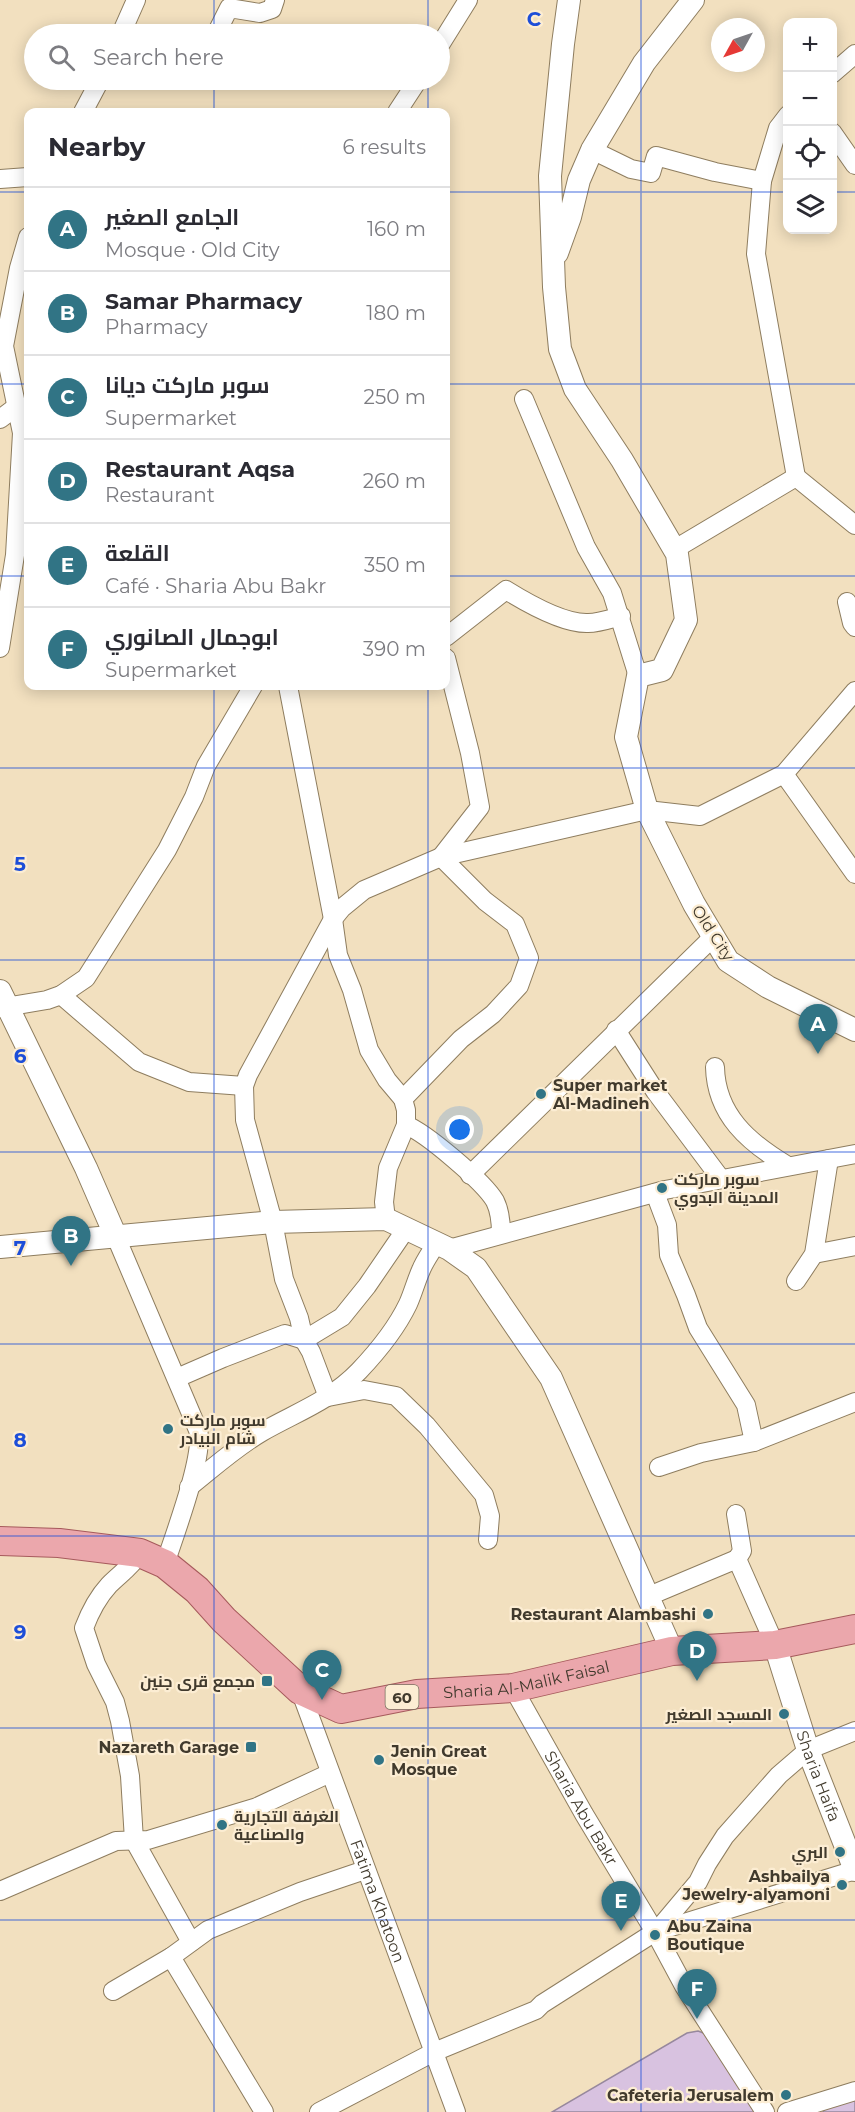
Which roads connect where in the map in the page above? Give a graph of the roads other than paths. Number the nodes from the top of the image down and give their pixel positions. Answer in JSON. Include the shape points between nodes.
{"nodes":[{"id":1,"x":136,"y":0,"type":"edge"},
{"id":2,"x":275,"y":0,"type":"edge"},
{"id":3,"x":468,"y":0,"type":"edge"},
{"id":4,"x":569,"y":0,"type":"edge"},
{"id":5,"x":693,"y":0,"type":"edge"},
{"id":6,"x":125,"y":24,"type":"edge"},
{"id":7,"x":221,"y":24,"type":"edge"},
{"id":8,"x":450,"y":29,"type":"edge"},
{"id":9,"x":855,"y":54,"type":"edge"},
{"id":10,"x":834,"y":72,"type":"edge"},
{"id":11,"x":95,"y":90,"type":"edge"},
{"id":12,"x":411,"y":90,"type":"edge"},
{"id":13,"x":85,"y":108,"type":"edge"},
{"id":14,"x":400,"y":108,"type":"edge"},
{"id":15,"x":783,"y":122,"type":"edge"},
{"id":16,"x":837,"y":139,"type":"edge"},
{"id":17,"x":592,"y":150,"type":"junction"},
{"id":18,"x":855,"y":165,"type":"edge"},
{"id":19,"x":24,"y":177,"type":"edge"},
{"id":20,"x":0,"y":178,"type":"edge"},
{"id":21,"x":762,"y":181,"type":"junction"},
{"id":22,"x":24,"y":251,"type":"edge"},
{"id":23,"x":553,"y":263,"type":"junction"},
{"id":24,"x":524,"y":399,"type":"dead end"},
{"id":25,"x":16,"y":407,"type":"junction"},
{"id":26,"x":0,"y":419,"type":"edge"},
{"id":27,"x":796,"y":477,"type":"junction"},
{"id":28,"x":855,"y":525,"type":"edge"},
{"id":29,"x":675,"y":549,"type":"junction"},
{"id":30,"x":848,"y":602,"type":"dead end"},
{"id":31,"x":621,"y":616,"type":"junction"},
{"id":32,"x":855,"y":627,"type":"edge"},
{"id":33,"x":450,"y":634,"type":"edge"},
{"id":34,"x":0,"y":648,"type":"edge"},
{"id":35,"x":450,"y":674,"type":"edge"},
{"id":36,"x":638,"y":676,"type":"junction"},
{"id":37,"x":251,"y":690,"type":"edge"},
{"id":38,"x":289,"y":690,"type":"edge"},
{"id":39,"x":855,"y":691,"type":"edge"},
{"id":40,"x":784,"y":774,"type":"junction"},
{"id":41,"x":646,"y":810,"type":"junction"},
{"id":42,"x":441,"y":857,"type":"junction"},
{"id":43,"x":854,"y":870,"type":"edge"},
{"id":44,"x":333,"y":920,"type":"junction"},
{"id":45,"x":713,"y":937,"type":"junction"},
{"id":46,"x":61,"y":995,"type":"junction"},
{"id":47,"x":2,"y":1002,"type":"edge"},
{"id":48,"x":616,"y":1030,"type":"junction"},
{"id":49,"x":855,"y":1030,"type":"edge"},
{"id":50,"x":715,"y":1067,"type":"dead end"},
{"id":51,"x":244,"y":1086,"type":"junction"},
{"id":52,"x":403,"y":1099,"type":"junction"},
{"id":53,"x":406,"y":1125,"type":"junction"},
{"id":54,"x":855,"y":1154,"type":"edge"},
{"id":55,"x":828,"y":1159,"type":"junction"},
{"id":56,"x":788,"y":1166,"type":"junction"},
{"id":57,"x":470,"y":1175,"type":"junction"},
{"id":58,"x":721,"y":1179,"type":"junction"},
{"id":59,"x":655,"y":1193,"type":"junction"},
{"id":60,"x":386,"y":1219,"type":"junction"},
{"id":61,"x":273,"y":1222,"type":"junction"},
{"id":62,"x":406,"y":1229,"type":"junction"},
{"id":63,"x":501,"y":1234,"type":"junction"},
{"id":64,"x":116,"y":1237,"type":"junction"},
{"id":65,"x":443,"y":1245,"type":"junction"},
{"id":66,"x":855,"y":1246,"type":"edge"},
{"id":67,"x":0,"y":1247,"type":"edge"},
{"id":68,"x":814,"y":1254,"type":"junction"},
{"id":69,"x":796,"y":1281,"type":"dead end"},
{"id":70,"x":304,"y":1340,"type":"junction"},
{"id":71,"x":177,"y":1378,"type":"junction"},
{"id":72,"x":328,"y":1397,"type":"junction"},
{"id":73,"x":855,"y":1402,"type":"edge"},
{"id":74,"x":754,"y":1442,"type":"junction"},
{"id":75,"x":659,"y":1467,"type":"dead end"},
{"id":76,"x":189,"y":1487,"type":"junction"},
{"id":77,"x":736,"y":1514,"type":"dead end"},
{"id":78,"x":488,"y":1540,"type":"dead end"},
{"id":79,"x":0,"y":1541,"type":"edge"},
{"id":80,"x":152,"y":1559,"type":"junction"},
{"id":81,"x":737,"y":1559,"type":"junction"},
{"id":82,"x":649,"y":1596,"type":"junction"},
{"id":83,"x":855,"y":1629,"type":"edge"},
{"id":84,"x":775,"y":1645,"type":"junction"},
{"id":85,"x":672,"y":1651,"type":"junction"},
{"id":86,"x":513,"y":1688,"type":"junction"},
{"id":87,"x":300,"y":1690,"type":"junction"},
{"id":88,"x":855,"y":1731,"type":"edge"},
{"id":89,"x":808,"y":1750,"type":"junction"},
{"id":90,"x":330,"y":1773,"type":"junction"},
{"id":91,"x":134,"y":1840,"type":"junction"},
{"id":92,"x":365,"y":1870,"type":"junction"},
{"id":93,"x":855,"y":1870,"type":"edge"},
{"id":94,"x":0,"y":1891,"type":"edge"},
{"id":95,"x":655,"y":1932,"type":"junction"},
{"id":96,"x":191,"y":1942,"type":"junction"},
{"id":97,"x":171,"y":1957,"type":"junction"},
{"id":98,"x":113,"y":1991,"type":"dead end"},
{"id":99,"x":434,"y":2052,"type":"junction"},
{"id":100,"x":855,"y":2091,"type":"edge"},
{"id":101,"x":264,"y":2112,"type":"edge"},
{"id":102,"x":319,"y":2112,"type":"edge"},
{"id":103,"x":456,"y":2112,"type":"edge"},
{"id":104,"x":765,"y":2112,"type":"edge"},
{"id":105,"x":787,"y":2112,"type":"edge"}],
"edges":[{"from":1,"to":6,"type":"street"},
{"from":2,"to":7,"type":"street","via":[[272,9],[260,13],[229,8]]},
{"from":3,"to":8,"type":"street"},
{"from":4,"to":23,"type":"street","via":[[550,176]]},
{"from":5,"to":17,"type":"street","via":[[644,63]]},
{"from":9,"to":10,"type":"street"},
{"from":11,"to":13,"type":"street"},
{"from":12,"to":14,"type":"street"},
{"from":15,"to":21,"type":"street"},
{"from":16,"to":18,"type":"street"},
{"from":17,"to":21,"type":"street","via":[[631,169],[651,173],[656,156]]},
{"from":17,"to":23,"type":"street"},
{"from":19,"to":20,"type":"street"},
{"from":21,"to":27,"type":"street","via":[[756,254]]},
{"from":22,"to":25,"type":"street","via":[[4,346]]},
{"from":23,"to":29,"type":"street","via":[[560,349],[575,389]]},
{"from":24,"to":31,"type":"street","via":[[586,548],[607,580]]},
{"from":25,"to":26,"type":"street"},
{"from":25,"to":34,"type":"street","via":[[22,433],[15,555]]},
{"from":27,"to":28,"type":"street"},
{"from":27,"to":29,"type":"street"},
{"from":29,"to":36,"type":"street","via":[[685,622],[662,670]]},
{"from":30,"to":32,"type":"street"},
{"from":31,"to":33,"type":"street","via":[[586,624],[548,612],[506,590]]},
{"from":31,"to":36,"type":"street"},
{"from":35,"to":42,"type":"street","via":[[480,807]]},
{"from":36,"to":41,"type":"street","name":"Old City","via":[[626,737]]},
{"from":37,"to":46,"type":"street","via":[[206,766],[168,850],[86,978]]},
{"from":38,"to":44,"type":"street"},
{"from":39,"to":40,"type":"street"},
{"from":40,"to":41,"type":"street","via":[[700,816]]},
{"from":40,"to":43,"type":"street"},
{"from":41,"to":42,"type":"street"},
{"from":41,"to":45,"type":"street","name":"Old City"},
{"from":42,"to":44,"type":"street","via":[[364,890]]},
{"from":42,"to":52,"type":"street","via":[[485,901],[515,924],[530,958],[519,986],[494,1014],[461,1040]]},
{"from":44,"to":51,"type":"street"},
{"from":44,"to":52,"type":"street","via":[[338,955],[369,1050]]},
{"from":45,"to":48,"type":"street"},
{"from":45,"to":49,"type":"street","name":"Old City","via":[[732,965]]},
{"from":46,"to":47,"type":"street","via":[[32,1004]]},
{"from":46,"to":51,"type":"street","via":[[139,1062],[189,1082]]},
{"from":47,"to":64,"type":"street","via":[[86,1168]]},
{"from":48,"to":57,"type":"street"},
{"from":48,"to":58,"type":"street","via":[[655,1091]]},
{"from":50,"to":56,"type":"street","via":[[718,1094],[730,1116],[758,1146]]},
{"from":51,"to":61,"type":"street","via":[[245,1120]]},
{"from":52,"to":53,"type":"street"},
{"from":53,"to":57,"type":"street","via":[[425,1135]]},
{"from":53,"to":60,"type":"street","via":[[388,1165]]},
{"from":54,"to":55,"type":"street"},
{"from":55,"to":56,"type":"street"},
{"from":55,"to":68,"type":"street"},
{"from":56,"to":58,"type":"street"},
{"from":57,"to":63,"type":"street","via":[[496,1203]]},
{"from":58,"to":59,"type":"street"},
{"from":59,"to":63,"type":"street"},
{"from":59,"to":74,"type":"street","via":[[668,1225],[669,1255],[698,1328],[746,1405]]},
{"from":60,"to":61,"type":"street"},
{"from":60,"to":62,"type":"street"},
{"from":61,"to":64,"type":"street"},
{"from":61,"to":70,"type":"street","via":[[284,1279]]},
{"from":62,"to":65,"type":"street"},
{"from":62,"to":70,"type":"street","via":[[342,1317]]},
{"from":63,"to":65,"type":"street"},
{"from":64,"to":67,"type":"street"},
{"from":64,"to":71,"type":"street"},
{"from":65,"to":72,"type":"street","via":[[422,1268],[392,1331],[360,1370]]},
{"from":65,"to":82,"type":"street","via":[[476,1268],[551,1378]]},
{"from":66,"to":68,"type":"street"},
{"from":68,"to":69,"type":"street"},
{"from":70,"to":71,"type":"street","via":[[285,1334]]},
{"from":70,"to":72,"type":"street"},
{"from":71,"to":76,"type":"street","via":[[200,1442]]},
{"from":72,"to":76,"type":"street","via":[[241,1445]]},
{"from":72,"to":78,"type":"street","via":[[364,1390],[396,1396],[427,1426],[484,1495],[490,1516]]},
{"from":73,"to":74,"type":"street"},
{"from":74,"to":75,"type":"street"},
{"from":76,"to":80,"type":"street"},
{"from":77,"to":81,"type":"street","via":[[742,1551]]},
{"from":79,"to":80,"type":"main road","via":[[59,1543]]},
{"from":80,"to":87,"type":"main road","name":"Sharia Al-Malik Faisal","number":"60","via":[[197,1590]]},
{"from":80,"to":91,"type":"street","via":[[118,1576],[99,1598],[84,1628],[120,1721],[130,1776]]},
{"from":81,"to":82,"type":"street"},
{"from":81,"to":84,"type":"street"},
{"from":82,"to":85,"type":"street"},
{"from":83,"to":84,"type":"main road","name":"Sharia Al-Malik Faisal","number":"60"},
{"from":84,"to":85,"type":"main road","name":"Sharia Al-Malik Faisal","number":"60"},
{"from":84,"to":89,"type":"street","name":"Sharia Haifa"},
{"from":85,"to":86,"type":"main road","name":"Sharia Al-Malik Faisal","number":"60"},
{"from":86,"to":87,"type":"main road","name":"Sharia Al-Malik Faisal","number":"60","via":[[417,1695],[341,1709]]},
{"from":86,"to":95,"type":"street","name":"Sharia Abu Bakr"},
{"from":87,"to":90,"type":"street","name":"Fatima Khatoon"},
{"from":88,"to":89,"type":"street"},
{"from":89,"to":93,"type":"street","name":"Sharia Haifa"},
{"from":89,"to":95,"type":"street","via":[[779,1775],[725,1836],[698,1882]]},
{"from":90,"to":91,"type":"street","via":[[257,1807],[148,1840]]},
{"from":90,"to":92,"type":"street","name":"Fatima Khatoon"},
{"from":91,"to":94,"type":"street","via":[[116,1841]]},
{"from":91,"to":96,"type":"street"},
{"from":92,"to":96,"type":"street","via":[[208,1930]]},
{"from":92,"to":99,"type":"street","name":"Fatima Khatoon"},
{"from":93,"to":95,"type":"street"},
{"from":95,"to":99,"type":"street","via":[[536,2010]]},
{"from":95,"to":104,"type":"street","name":"Sharia Abu Bakr","via":[[704,2030]]},
{"from":96,"to":97,"type":"street"},
{"from":97,"to":98,"type":"street"},
{"from":97,"to":101,"type":"street"},
{"from":99,"to":102,"type":"street"},
{"from":99,"to":103,"type":"street","name":"Fatima Khatoon"},
{"from":100,"to":105,"type":"street"}]}
